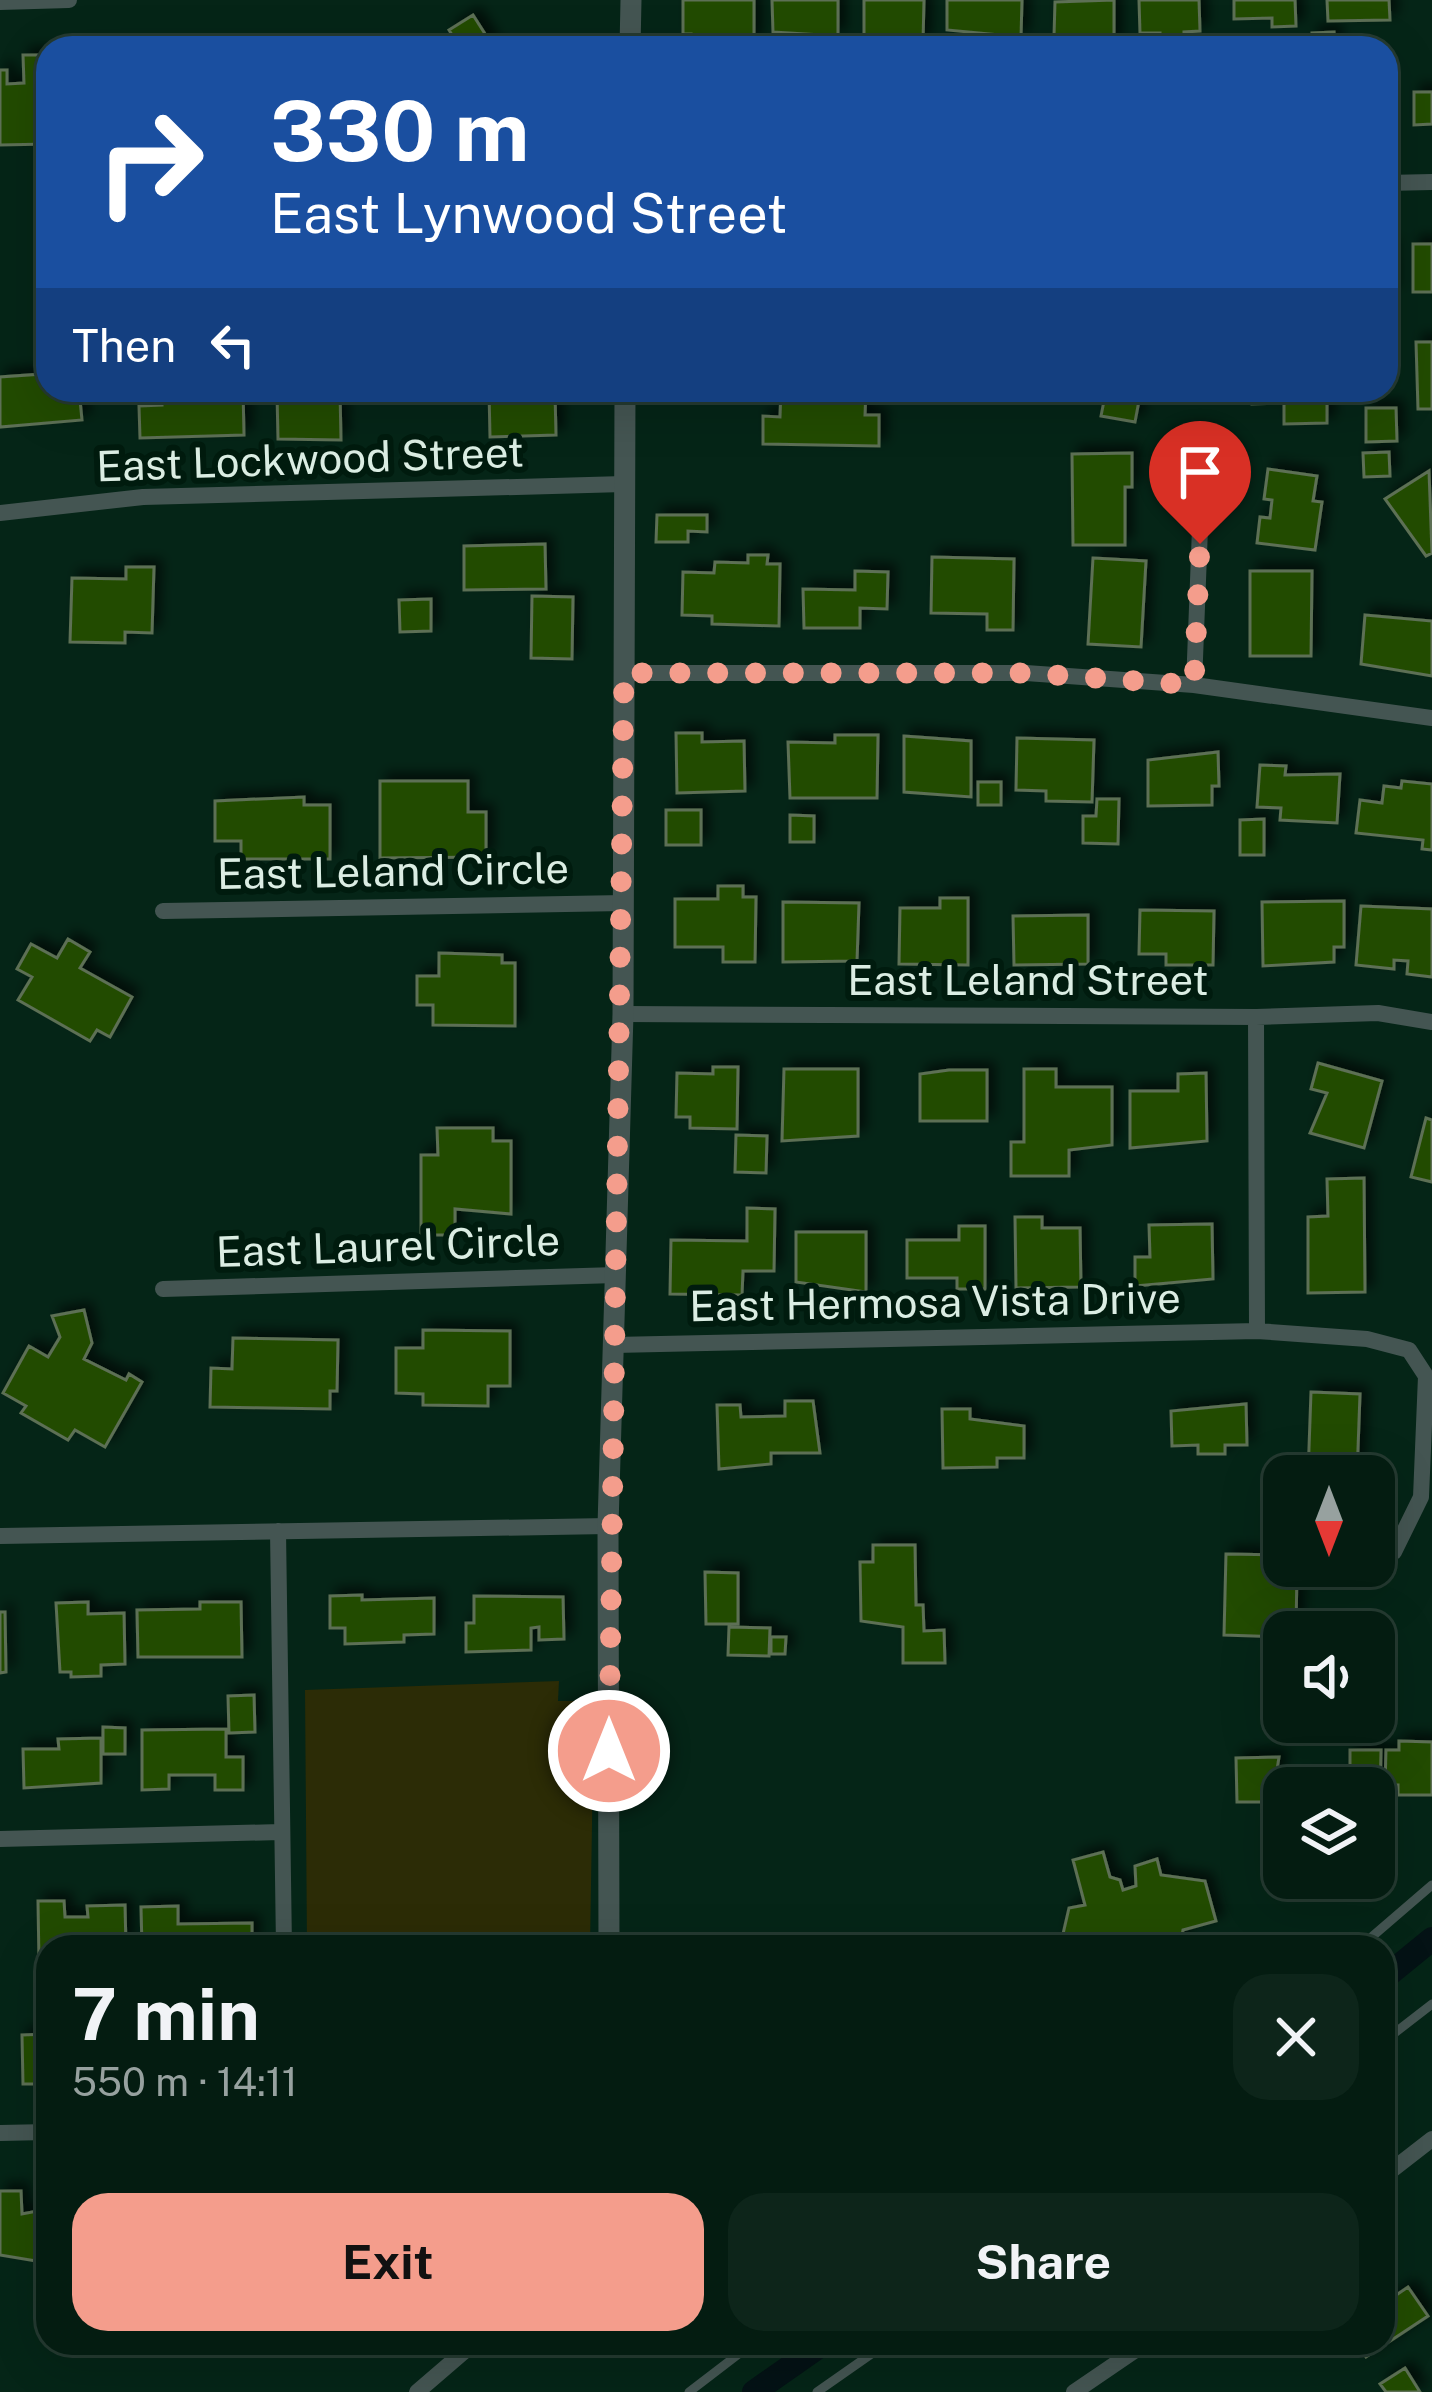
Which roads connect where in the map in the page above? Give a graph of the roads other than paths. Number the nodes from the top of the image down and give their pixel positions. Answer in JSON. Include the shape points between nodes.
{"nodes":[{"id":1,"x":69,"y":0,"type":"edge"},
{"id":2,"x":631,"y":0,"type":"edge"},
{"id":3,"x":0,"y":2,"type":"edge"},
{"id":4,"x":630,"y":36,"type":"edge"},
{"id":5,"x":1432,"y":182,"type":"edge"},
{"id":6,"x":1398,"y":183,"type":"edge"},
{"id":7,"x":626,"y":402,"type":"edge"},
{"id":8,"x":1203,"y":450,"type":"dead end"},
{"id":9,"x":624,"y":484,"type":"junction"},
{"id":10,"x":0,"y":513,"type":"edge"},
{"id":11,"x":624,"y":673,"type":"junction"},
{"id":12,"x":1194,"y":685,"type":"junction"},
{"id":13,"x":1432,"y":718,"type":"edge"},
{"id":14,"x":624,"y":903,"type":"junction"},
{"id":15,"x":164,"y":911,"type":"dead end"},
{"id":16,"x":623,"y":1014,"type":"junction"},
{"id":17,"x":1256,"y":1017,"type":"junction"},
{"id":18,"x":1432,"y":1022,"type":"edge"},
{"id":19,"x":616,"y":1275,"type":"junction"},
{"id":20,"x":163,"y":1289,"type":"dead end"},
{"id":21,"x":1257,"y":1330,"type":"junction"},
{"id":22,"x":614,"y":1346,"type":"junction"},
{"id":23,"x":608,"y":1526,"type":"junction"},
{"id":24,"x":278,"y":1531,"type":"junction"},
{"id":25,"x":0,"y":1536,"type":"edge"},
{"id":26,"x":1395,"y":1550,"type":"edge"},
{"id":27,"x":280,"y":1832,"type":"junction"},
{"id":28,"x":0,"y":1839,"type":"edge"},
{"id":29,"x":1432,"y":1885,"type":"edge"},
{"id":30,"x":284,"y":1935,"type":"edge"},
{"id":31,"x":609,"y":1935,"type":"edge"},
{"id":32,"x":1374,"y":1935,"type":"edge"},
{"id":33,"x":1432,"y":2004,"type":"edge"},
{"id":34,"x":1395,"y":2033,"type":"edge"},
{"id":35,"x":36,"y":2132,"type":"edge"},
{"id":36,"x":0,"y":2133,"type":"edge"},
{"id":37,"x":1432,"y":2139,"type":"edge"},
{"id":38,"x":1395,"y":2167,"type":"edge"},
{"id":39,"x":460,"y":2355,"type":"edge"},
{"id":40,"x":737,"y":2355,"type":"edge"},
{"id":41,"x":870,"y":2355,"type":"edge"},
{"id":42,"x":1128,"y":2355,"type":"edge"},
{"id":43,"x":417,"y":2392,"type":"edge"},
{"id":44,"x":689,"y":2392,"type":"edge"},
{"id":45,"x":817,"y":2392,"type":"edge"},
{"id":46,"x":1073,"y":2392,"type":"edge"}],
"edges":[{"from":1,"to":3,"type":"street"},
{"from":2,"to":4,"type":"street"},
{"from":5,"to":6,"type":"street"},
{"from":7,"to":9,"type":"street"},
{"from":8,"to":12,"type":"street"},
{"from":9,"to":10,"type":"street","name":"East Lockwood Street","via":[[143,497]]},
{"from":9,"to":11,"type":"street"},
{"from":11,"to":12,"type":"street","via":[[1026,673]]},
{"from":11,"to":14,"type":"street"},
{"from":12,"to":13,"type":"street"},
{"from":14,"to":15,"type":"street","name":"East Leland Circle"},
{"from":14,"to":16,"type":"street"},
{"from":16,"to":17,"type":"street","name":"East Leland Street"},
{"from":16,"to":19,"type":"street"},
{"from":17,"to":18,"type":"street","name":"East Leland Street","via":[[1378,1012]]},
{"from":17,"to":21,"type":"street"},
{"from":19,"to":20,"type":"street","name":"East Laurel Circle"},
{"from":19,"to":22,"type":"street"},
{"from":21,"to":22,"type":"street","name":"East Hermosa Vista Drive"},
{"from":21,"to":26,"type":"street","name":"East Hermosa Vista Drive","via":[[1409,1350],[1426,1376],[1421,1497]]},
{"from":22,"to":23,"type":"street"},
{"from":23,"to":24,"type":"street"},
{"from":23,"to":31,"type":"street"},
{"from":24,"to":25,"type":"street"},
{"from":24,"to":27,"type":"street"},
{"from":27,"to":28,"type":"street"},
{"from":27,"to":30,"type":"street"},
{"from":29,"to":32,"type":"lane"},
{"from":33,"to":34,"type":"lane"},
{"from":35,"to":36,"type":"street"},
{"from":37,"to":38,"type":"street"},
{"from":39,"to":43,"type":"street"},
{"from":40,"to":44,"type":"lane"},
{"from":41,"to":45,"type":"lane"},
{"from":42,"to":46,"type":"street"}]}
